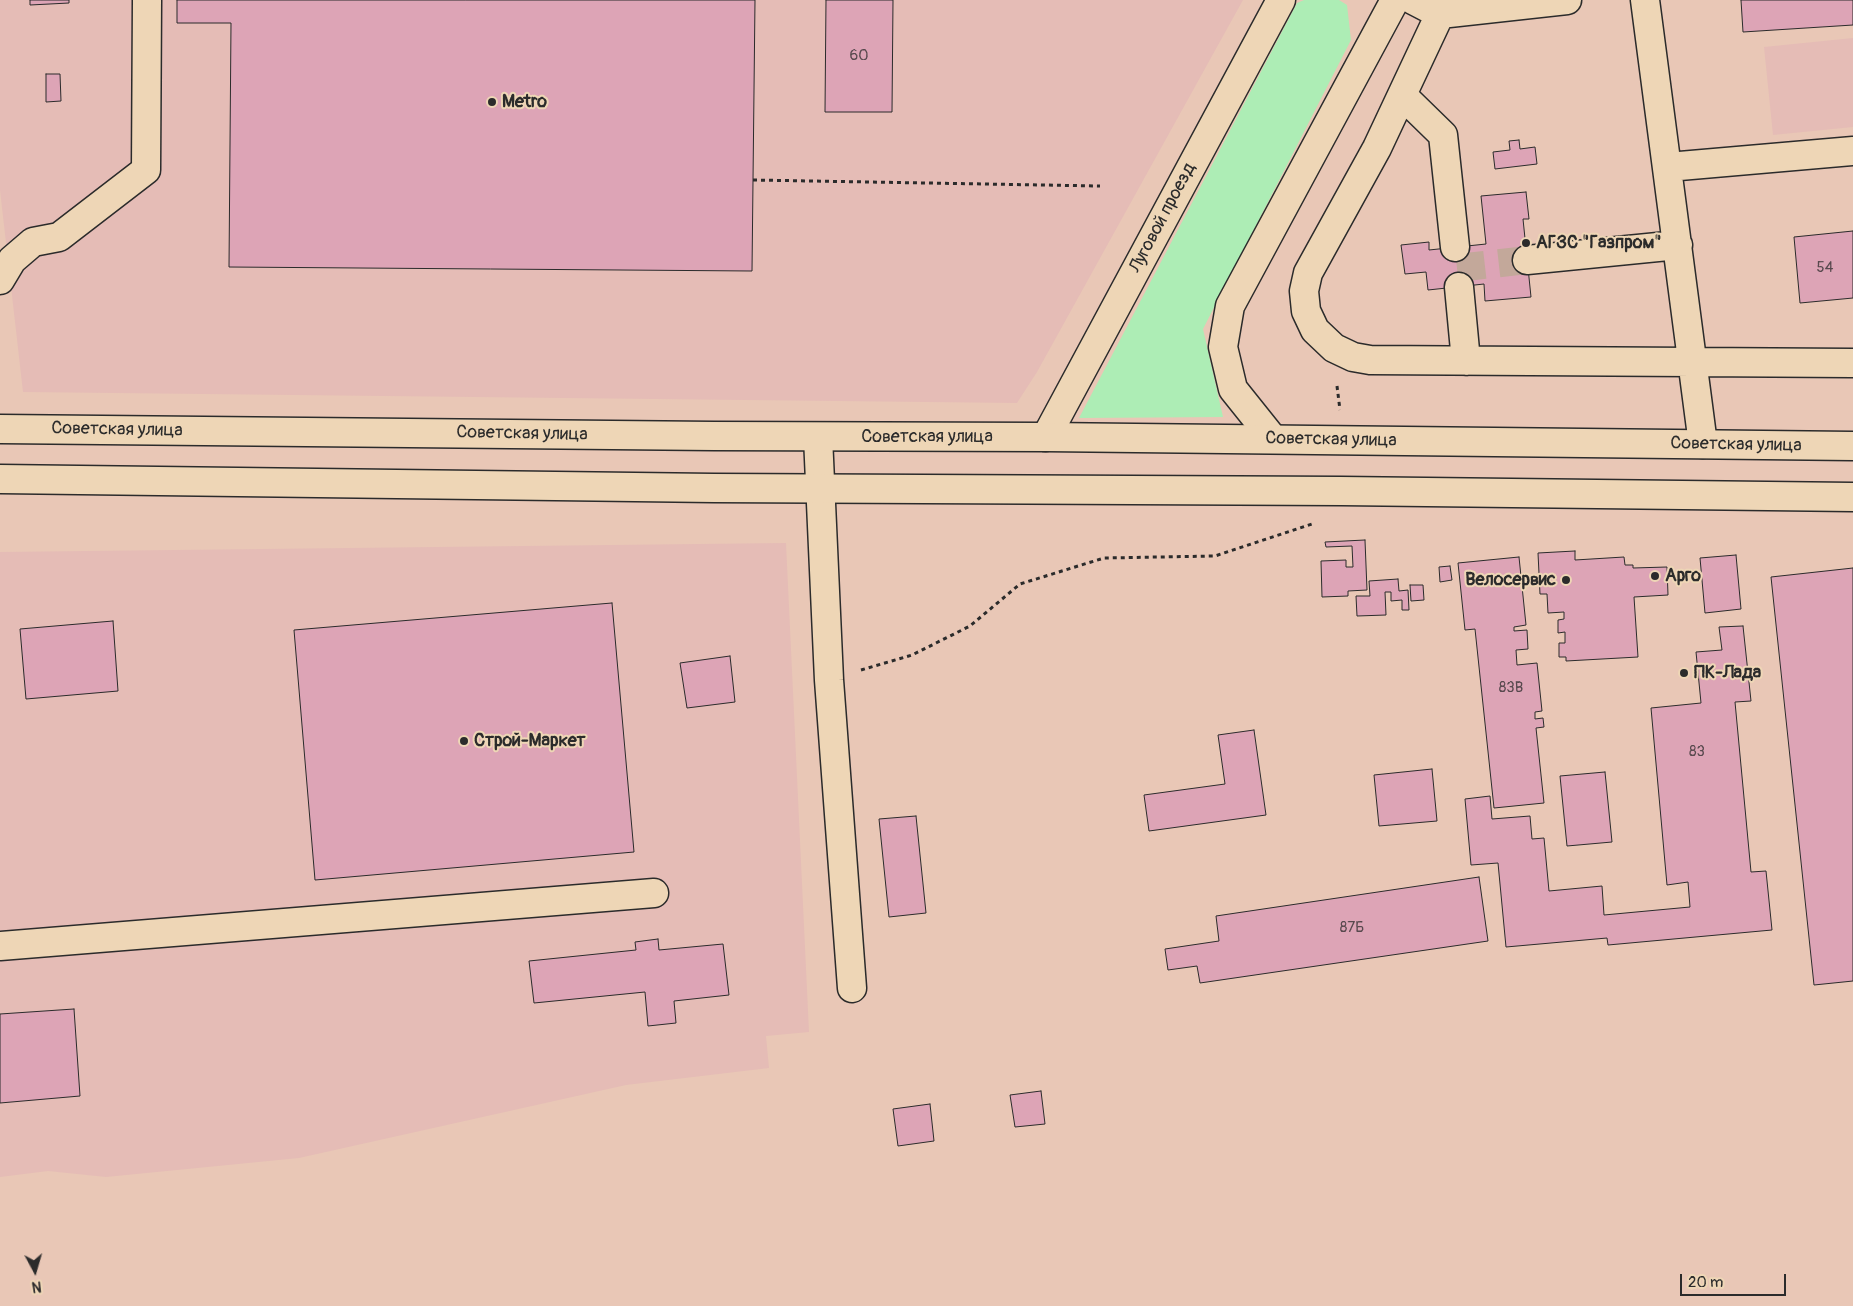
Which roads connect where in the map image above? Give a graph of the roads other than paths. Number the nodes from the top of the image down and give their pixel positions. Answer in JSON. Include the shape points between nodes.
{"nodes":[{"id":1,"x":147,"y":0,"type":"edge"},
{"id":2,"x":1281,"y":0,"type":"edge"},
{"id":3,"x":1395,"y":0,"type":"edge"},
{"id":4,"x":1413,"y":0,"type":"edge"},
{"id":5,"x":1567,"y":0,"type":"edge"},
{"id":6,"x":1645,"y":0,"type":"edge"},
{"id":7,"x":1440,"y":14,"type":"junction"},
{"id":8,"x":1402,"y":95,"type":"junction"},
{"id":9,"x":1853,"y":152,"type":"edge"},
{"id":10,"x":1668,"y":167,"type":"junction"},
{"id":11,"x":1678,"y":245,"type":"junction"},
{"id":12,"x":1455,"y":247,"type":"dead end"},
{"id":13,"x":1527,"y":260,"type":"tunnel mouth"},
{"id":14,"x":0,"y":280,"type":"edge"},
{"id":15,"x":1459,"y":287,"type":"dead end"},
{"id":16,"x":1466,"y":361,"type":"junction"},
{"id":17,"x":1694,"y":362,"type":"junction"},
{"id":18,"x":1853,"y":363,"type":"edge"},
{"id":19,"x":0,"y":429,"type":"edge"},
{"id":20,"x":1046,"y":436,"type":"junction"},
{"id":21,"x":818,"y":437,"type":"junction"},
{"id":22,"x":1272,"y":439,"type":"junction"},
{"id":23,"x":1703,"y":444,"type":"junction"},
{"id":24,"x":1853,"y":446,"type":"edge"},
{"id":25,"x":0,"y":480,"type":"edge"},
{"id":26,"x":819,"y":488,"type":"junction"},
{"id":27,"x":1853,"y":498,"type":"edge"},
{"id":28,"x":654,"y":894,"type":"dead end"},
{"id":29,"x":0,"y":946,"type":"edge"},
{"id":30,"x":852,"y":988,"type":"dead end"}],
"edges":[{"from":1,"to":14,"type":"main road","via":[[146,170],[59,237],[33,242],[12,260]]},
{"from":2,"to":20,"type":"main road","name":"Луговой проезд"},
{"from":3,"to":22,"type":"main road","via":[[1230,306],[1223,347],[1233,389]]},
{"from":4,"to":7,"type":"main road"},
{"from":5,"to":7,"type":"main road"},
{"from":6,"to":10,"type":"main road"},
{"from":7,"to":8,"type":"main road"},
{"from":8,"to":12,"type":"main road","via":[[1443,135]]},
{"from":8,"to":16,"type":"main road","via":[[1377,148],[1308,273],[1304,291],[1306,311],[1315,330],[1334,348],[1353,357]]},
{"from":9,"to":10,"type":"main road"},
{"from":10,"to":11,"type":"main road"},
{"from":11,"to":13,"type":"main road"},
{"from":11,"to":17,"type":"main road"},
{"from":15,"to":16,"type":"main road"},
{"from":16,"to":17,"type":"main road"},
{"from":17,"to":18,"type":"main road"},
{"from":17,"to":23,"type":"main road"},
{"from":19,"to":21,"type":"main road","name":"Советская улица"},
{"from":20,"to":21,"type":"main road","name":"Советская улица"},
{"from":20,"to":22,"type":"main road","name":"Советская улица"},
{"from":21,"to":26,"type":"main road"},
{"from":22,"to":23,"type":"main road","name":"Советская улица"},
{"from":23,"to":24,"type":"main road","name":"Советская улица"},
{"from":25,"to":26,"type":"main road"},
{"from":26,"to":27,"type":"main road"},
{"from":26,"to":30,"type":"main road","via":[[829,680]]},
{"from":28,"to":29,"type":"main road"}]}
